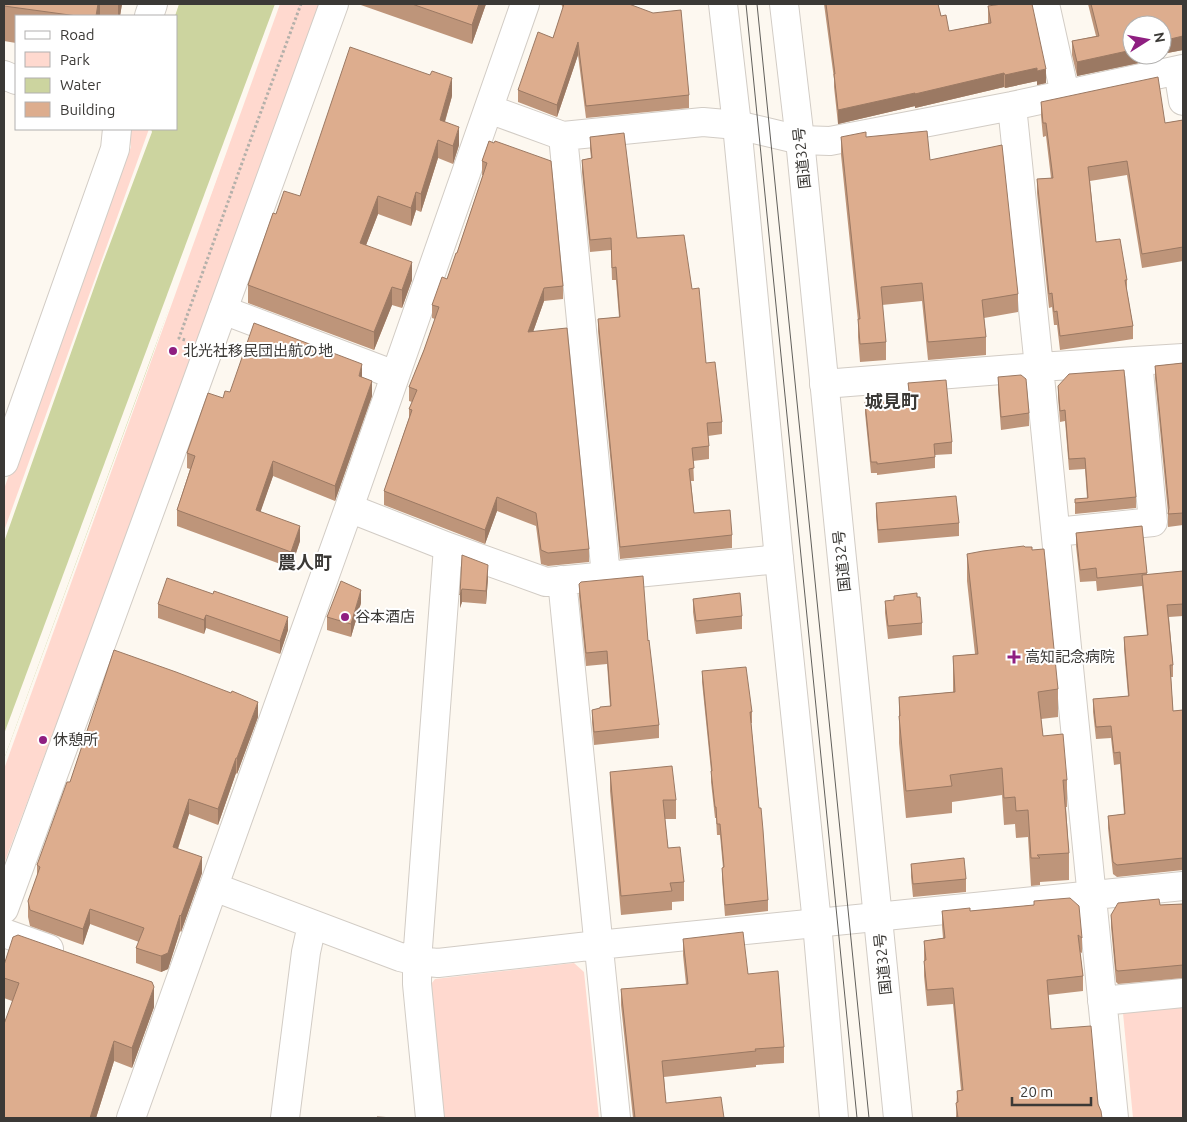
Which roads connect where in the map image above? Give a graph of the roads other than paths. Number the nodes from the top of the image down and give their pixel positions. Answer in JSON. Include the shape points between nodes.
{"nodes":[{"id":1,"x":334,"y":4,"type":"edge"},
{"id":2,"x":525,"y":4,"type":"edge"},
{"id":3,"x":723,"y":4,"type":"edge"},
{"id":4,"x":784,"y":4,"type":"edge"},
{"id":5,"x":1045,"y":4,"type":"edge"},
{"id":6,"x":1181,"y":69,"type":"edge"},
{"id":7,"x":1065,"y":94,"type":"junction"},
{"id":8,"x":1183,"y":101,"type":"edge"},
{"id":9,"x":1012,"y":106,"type":"junction"},
{"id":10,"x":488,"y":109,"type":"junction"},
{"id":11,"x":737,"y":125,"type":"junction"},
{"id":12,"x":117,"y":130,"type":"edge"},
{"id":13,"x":563,"y":136,"type":"junction"},
{"id":14,"x":800,"y":140,"type":"junction"},
{"id":15,"x":223,"y":310,"type":"junction"},
{"id":16,"x":1183,"y":358,"type":"edge"},
{"id":17,"x":1138,"y":361,"type":"junction"},
{"id":18,"x":1039,"y":367,"type":"junction"},
{"id":19,"x":396,"y":375,"type":"junction"},
{"id":20,"x":824,"y":384,"type":"junction"},
{"id":21,"x":7,"y":445,"type":"edge"},
{"id":22,"x":349,"y":508,"type":"junction"},
{"id":23,"x":1056,"y":532,"type":"junction"},
{"id":24,"x":448,"y":547,"type":"junction"},
{"id":25,"x":779,"y":559,"type":"junction"},
{"id":26,"x":606,"y":576,"type":"junction"},
{"id":27,"x":562,"y":580,"type":"junction"},
{"id":28,"x":1183,"y":886,"type":"edge"},
{"id":29,"x":214,"y":887,"type":"junction"},
{"id":30,"x":1092,"y":896,"type":"junction"},
{"id":31,"x":4,"y":909,"type":"edge"},
{"id":32,"x":878,"y":918,"type":"junction"},
{"id":33,"x":817,"y":923,"type":"junction"},
{"id":34,"x":312,"y":925,"type":"junction"},
{"id":35,"x":4,"y":933,"type":"edge"},
{"id":36,"x":598,"y":945,"type":"junction"},
{"id":37,"x":76,"y":959,"type":"edge"},
{"id":38,"x":417,"y":961,"type":"junction"},
{"id":39,"x":148,"y":984,"type":"edge"},
{"id":40,"x":1183,"y":993,"type":"edge"},
{"id":41,"x":176,"y":994,"type":"junction"},
{"id":42,"x":1102,"y":1001,"type":"junction"},
{"id":43,"x":131,"y":1118,"type":"edge"},
{"id":44,"x":285,"y":1118,"type":"edge"},
{"id":45,"x":430,"y":1118,"type":"edge"},
{"id":46,"x":616,"y":1118,"type":"edge"},
{"id":47,"x":834,"y":1118,"type":"edge"},
{"id":48,"x":898,"y":1118,"type":"edge"},
{"id":49,"x":1114,"y":1118,"type":"edge"}],
"edges":[{"from":1,"to":15,"type":"main road"},
{"from":2,"to":10,"type":"main road"},
{"from":3,"to":11,"type":"main road"},
{"from":4,"to":14,"type":"main road","name":"国道32号"},
{"from":5,"to":7,"type":"main road"},
{"from":6,"to":7,"type":"main road"},
{"from":6,"to":8,"type":"main road"},
{"from":7,"to":9,"type":"main road"},
{"from":9,"to":14,"type":"main road","via":[[838,140]]},
{"from":9,"to":18,"type":"main road"},
{"from":10,"to":13,"type":"main road"},
{"from":10,"to":19,"type":"main road"},
{"from":11,"to":13,"type":"main road","via":[[703,122]]},
{"from":11,"to":14,"type":"main road"},
{"from":11,"to":25,"type":"main road"},
{"from":12,"to":21,"type":"main road","via":[[115,150]]},
{"from":13,"to":26,"type":"main road"},
{"from":14,"to":20,"type":"main road","name":"国道32号"},
{"from":15,"to":19,"type":"main road"},
{"from":15,"to":31,"type":"main road"},
{"from":16,"to":17,"type":"main road"},
{"from":17,"to":18,"type":"main road"},
{"from":17,"to":23,"type":"main road","via":[[1153,522]]},
{"from":18,"to":20,"type":"main road"},
{"from":18,"to":23,"type":"main road"},
{"from":19,"to":22,"type":"main road"},
{"from":20,"to":32,"type":"main road","name":"国道32号"},
{"from":22,"to":24,"type":"main road"},
{"from":22,"to":29,"type":"main road"},
{"from":23,"to":30,"type":"main road"},
{"from":24,"to":27,"type":"main road","via":[[546,582]]},
{"from":24,"to":38,"type":"main road"},
{"from":25,"to":26,"type":"main road"},
{"from":25,"to":33,"type":"main road"},
{"from":26,"to":27,"type":"main road"},
{"from":27,"to":36,"type":"main road"},
{"from":28,"to":30,"type":"main road"},
{"from":29,"to":34,"type":"main road"},
{"from":29,"to":41,"type":"main road"},
{"from":30,"to":32,"type":"main road"},
{"from":30,"to":42,"type":"main road"},
{"from":32,"to":33,"type":"main road"},
{"from":32,"to":48,"type":"main road","name":"国道32号"},
{"from":33,"to":36,"type":"main road"},
{"from":33,"to":47,"type":"main road"},
{"from":34,"to":38,"type":"main road"},
{"from":34,"to":44,"type":"main road"},
{"from":35,"to":37,"type":"main road"},
{"from":36,"to":38,"type":"main road","via":[[438,963]]},
{"from":36,"to":46,"type":"main road"},
{"from":38,"to":45,"type":"main road"},
{"from":39,"to":41,"type":"main road"},
{"from":40,"to":42,"type":"main road"},
{"from":41,"to":43,"type":"main road"},
{"from":42,"to":49,"type":"main road"}]}
